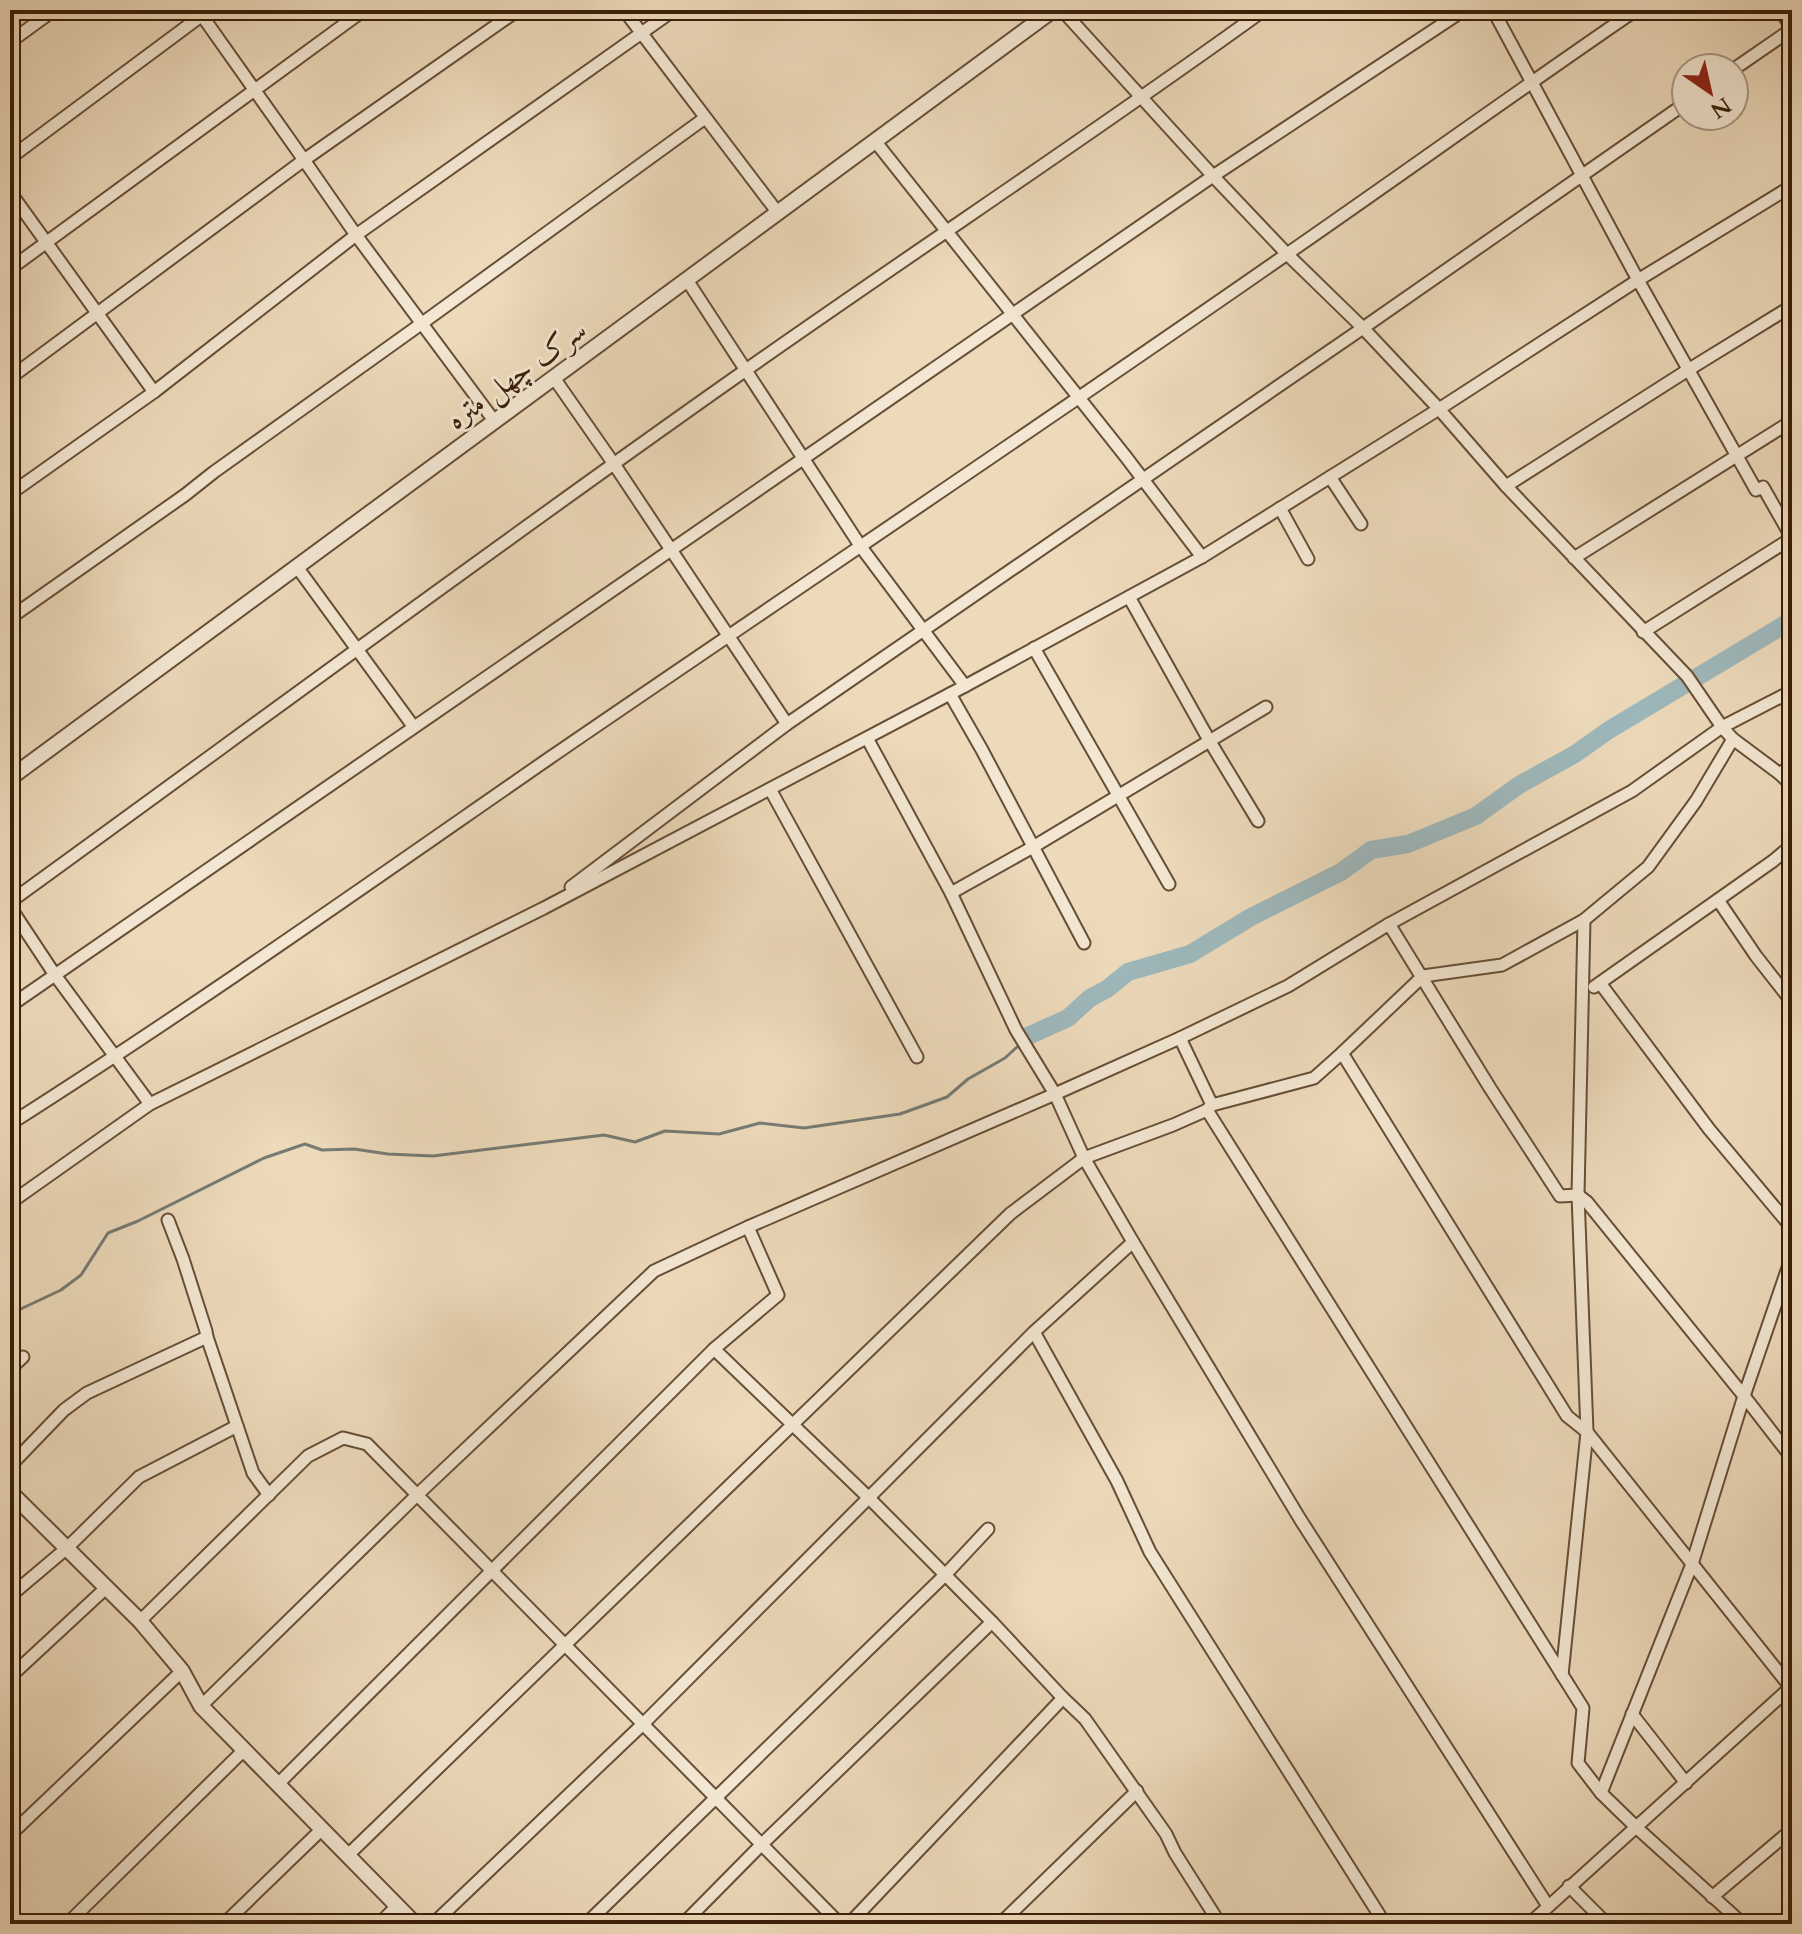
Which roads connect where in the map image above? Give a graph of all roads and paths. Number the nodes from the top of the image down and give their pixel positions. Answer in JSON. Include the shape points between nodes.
{"nodes":[{"id":1,"x":54,"y":10,"type":"edge"},
{"id":2,"x":364,"y":10,"type":"edge"},
{"id":3,"x":518,"y":10,"type":"edge"},
{"id":4,"x":624,"y":10,"type":"edge"},
{"id":5,"x":674,"y":10,"type":"edge"},
{"id":6,"x":1053,"y":10,"type":"edge"},
{"id":7,"x":1062,"y":10,"type":"edge"},
{"id":8,"x":1264,"y":10,"type":"edge"},
{"id":9,"x":1464,"y":10,"type":"edge"},
{"id":10,"x":1493,"y":10,"type":"edge"},
{"id":11,"x":1636,"y":10,"type":"edge"},
{"id":12,"x":1781,"y":10,"type":"edge"},
{"id":13,"x":203,"y":12,"type":"edge"},
{"id":14,"x":1792,"y":30,"type":"edge"},
{"id":15,"x":641,"y":34,"type":"junction"},
{"id":16,"x":10,"y":42,"type":"edge"},
{"id":17,"x":1750,"y":58,"type":"edge"},
{"id":18,"x":1531,"y":82,"type":"junction"},
{"id":19,"x":255,"y":90,"type":"junction"},
{"id":20,"x":1142,"y":98,"type":"junction"},
{"id":21,"x":1670,"y":114,"type":"edge"},
{"id":22,"x":705,"y":118,"type":"junction"},
{"id":23,"x":875,"y":141,"type":"junction"},
{"id":24,"x":10,"y":158,"type":"edge"},
{"id":25,"x":304,"y":160,"type":"junction"},
{"id":26,"x":1583,"y":175,"type":"junction"},
{"id":27,"x":1213,"y":176,"type":"junction"},
{"id":28,"x":1792,"y":186,"type":"edge"},
{"id":29,"x":10,"y":192,"type":"edge"},
{"id":30,"x":778,"y":213,"type":"junction"},
{"id":31,"x":947,"y":232,"type":"junction"},
{"id":32,"x":356,"y":235,"type":"junction"},
{"id":33,"x":46,"y":243,"type":"junction"},
{"id":34,"x":1287,"y":254,"type":"junction"},
{"id":35,"x":10,"y":269,"type":"edge"},
{"id":36,"x":687,"y":280,"type":"junction"},
{"id":37,"x":1638,"y":280,"type":"junction"},
{"id":38,"x":1792,"y":306,"type":"edge"},
{"id":39,"x":97,"y":314,"type":"junction"},
{"id":40,"x":1012,"y":314,"type":"junction"},
{"id":41,"x":421,"y":324,"type":"junction"},
{"id":42,"x":1363,"y":328,"type":"junction"},
{"id":43,"x":746,"y":370,"type":"junction"},
{"id":44,"x":1688,"y":370,"type":"junction"},
{"id":45,"x":10,"y":378,"type":"edge"},
{"id":46,"x":554,"y":378,"type":"junction"},
{"id":47,"x":154,"y":392,"type":"junction"},
{"id":48,"x":1078,"y":397,"type":"junction"},
{"id":49,"x":1439,"y":409,"type":"junction"},
{"id":50,"x":1792,"y":421,"type":"edge"},
{"id":51,"x":495,"y":422,"type":"junction"},
{"id":52,"x":1735,"y":455,"type":"junction"},
{"id":53,"x":803,"y":458,"type":"junction"},
{"id":54,"x":614,"y":464,"type":"junction"},
{"id":55,"x":1330,"y":477,"type":"junction"},
{"id":56,"x":1143,"y":479,"type":"junction"},
{"id":57,"x":1506,"y":486,"type":"junction"},
{"id":58,"x":10,"y":494,"type":"edge"},
{"id":59,"x":1280,"y":508,"type":"junction"},
{"id":60,"x":1361,"y":524,"type":"dead end"},
{"id":61,"x":1792,"y":538,"type":"edge"},
{"id":62,"x":861,"y":547,"type":"junction"},
{"id":63,"x":671,"y":549,"type":"junction"},
{"id":64,"x":1202,"y":557,"type":"junction"},
{"id":65,"x":1574,"y":558,"type":"junction"},
{"id":66,"x":1308,"y":559,"type":"dead end"},
{"id":67,"x":297,"y":567,"type":"junction"},
{"id":68,"x":1129,"y":597,"type":"junction"},
{"id":69,"x":10,"y":618,"type":"edge"},
{"id":70,"x":924,"y":629,"type":"junction"},
{"id":71,"x":1643,"y":632,"type":"junction"},
{"id":72,"x":729,"y":635,"type":"junction"},
{"id":73,"x":1034,"y":648,"type":"junction"},
{"id":74,"x":359,"y":649,"type":"junction"},
{"id":75,"x":965,"y":686,"type":"junction"},
{"id":76,"x":1792,"y":691,"type":"edge"},
{"id":77,"x":950,"y":694,"type":"junction"},
{"id":78,"x":1266,"y":707,"type":"dead end"},
{"id":79,"x":787,"y":724,"type":"junction"},
{"id":80,"x":413,"y":726,"type":"junction"},
{"id":81,"x":1722,"y":727,"type":"junction"},
{"id":82,"x":867,"y":738,"type":"junction"},
{"id":83,"x":1733,"y":739,"type":"junction"},
{"id":84,"x":1209,"y":740,"type":"junction"},
{"id":85,"x":1792,"y":764,"type":"edge"},
{"id":86,"x":1780,"y":774,"type":"junction"},
{"id":87,"x":10,"y":778,"type":"edge"},
{"id":88,"x":1792,"y":786,"type":"edge"},
{"id":89,"x":770,"y":789,"type":"junction"},
{"id":90,"x":1118,"y":795,"type":"junction"},
{"id":91,"x":1258,"y":821,"type":"dead end"},
{"id":92,"x":1792,"y":845,"type":"edge"},
{"id":93,"x":1033,"y":847,"type":"junction"},
{"id":94,"x":1169,"y":884,"type":"dead end"},
{"id":95,"x":951,"y":893,"type":"junction"},
{"id":96,"x":1718,"y":900,"type":"junction"},
{"id":97,"x":10,"y":904,"type":"edge"},
{"id":98,"x":544,"y":908,"type":"junction"},
{"id":99,"x":1584,"y":920,"type":"junction"},
{"id":100,"x":1389,"y":924,"type":"junction"},
{"id":101,"x":1084,"y":943,"type":"dead end"},
{"id":102,"x":55,"y":975,"type":"junction"},
{"id":103,"x":1423,"y":976,"type":"junction"},
{"id":104,"x":1600,"y":983,"type":"junction"},
{"id":105,"x":1583,"y":994,"type":"junction"},
{"id":106,"x":1792,"y":1002,"type":"edge"},
{"id":107,"x":10,"y":1006,"type":"edge"},
{"id":108,"x":1180,"y":1038,"type":"junction"},
{"id":109,"x":1342,"y":1053,"type":"junction"},
{"id":110,"x":115,"y":1057,"type":"junction"},
{"id":111,"x":917,"y":1057,"type":"dead end"},
{"id":112,"x":1055,"y":1094,"type":"junction"},
{"id":113,"x":150,"y":1104,"type":"junction"},
{"id":114,"x":1209,"y":1107,"type":"junction"},
{"id":115,"x":10,"y":1124,"type":"edge"},
{"id":116,"x":1084,"y":1158,"type":"junction"},
{"id":117,"x":1578,"y":1195,"type":"junction"},
{"id":118,"x":10,"y":1203,"type":"edge"},
{"id":119,"x":168,"y":1220,"type":"dead end"},
{"id":120,"x":748,"y":1227,"type":"junction"},
{"id":121,"x":1792,"y":1228,"type":"edge"},
{"id":122,"x":1133,"y":1242,"type":"junction"},
{"id":123,"x":1792,"y":1256,"type":"edge"},
{"id":124,"x":1034,"y":1332,"type":"junction"},
{"id":125,"x":207,"y":1337,"type":"junction"},
{"id":126,"x":714,"y":1349,"type":"junction"},
{"id":127,"x":23,"y":1357,"type":"dead end"},
{"id":128,"x":10,"y":1369,"type":"edge"},
{"id":129,"x":1744,"y":1396,"type":"junction"},
{"id":130,"x":793,"y":1424,"type":"junction"},
{"id":131,"x":237,"y":1426,"type":"junction"},
{"id":132,"x":1587,"y":1432,"type":"junction"},
{"id":133,"x":1792,"y":1458,"type":"edge"},
{"id":134,"x":10,"y":1466,"type":"edge"},
{"id":135,"x":10,"y":1492,"type":"edge"},
{"id":136,"x":269,"y":1495,"type":"junction"},
{"id":137,"x":416,"y":1496,"type":"junction"},
{"id":138,"x":869,"y":1498,"type":"junction"},
{"id":139,"x":988,"y":1529,"type":"dead end"},
{"id":140,"x":67,"y":1548,"type":"junction"},
{"id":141,"x":1692,"y":1564,"type":"junction"},
{"id":142,"x":491,"y":1571,"type":"junction"},
{"id":143,"x":945,"y":1575,"type":"junction"},
{"id":144,"x":106,"y":1588,"type":"junction"},
{"id":145,"x":16,"y":1591,"type":"dead end"},
{"id":146,"x":140,"y":1621,"type":"junction"},
{"id":147,"x":992,"y":1622,"type":"junction"},
{"id":148,"x":565,"y":1645,"type":"junction"},
{"id":149,"x":182,"y":1671,"type":"junction"},
{"id":150,"x":1562,"y":1676,"type":"junction"},
{"id":151,"x":10,"y":1677,"type":"edge"},
{"id":152,"x":1791,"y":1687,"type":"edge"},
{"id":153,"x":1063,"y":1698,"type":"junction"},
{"id":154,"x":201,"y":1706,"type":"junction"},
{"id":155,"x":1632,"y":1714,"type":"junction"},
{"id":156,"x":643,"y":1724,"type":"junction"},
{"id":157,"x":244,"y":1750,"type":"junction"},
{"id":158,"x":1686,"y":1783,"type":"junction"},
{"id":159,"x":278,"y":1784,"type":"junction"},
{"id":160,"x":1137,"y":1791,"type":"junction"},
{"id":161,"x":1601,"y":1793,"type":"junction"},
{"id":162,"x":716,"y":1798,"type":"junction"},
{"id":163,"x":1637,"y":1828,"type":"junction"},
{"id":164,"x":322,"y":1829,"type":"junction"},
{"id":165,"x":1789,"y":1832,"type":"dead end"},
{"id":166,"x":10,"y":1835,"type":"edge"},
{"id":167,"x":762,"y":1844,"type":"junction"},
{"id":168,"x":348,"y":1855,"type":"junction"},
{"id":169,"x":1569,"y":1886,"type":"junction"},
{"id":170,"x":1712,"y":1897,"type":"junction"},
{"id":171,"x":397,"y":1906,"type":"junction"},
{"id":172,"x":1548,"y":1906,"type":"junction"},
{"id":173,"x":67,"y":1924,"type":"edge"},
{"id":174,"x":224,"y":1924,"type":"edge"},
{"id":175,"x":379,"y":1924,"type":"edge"},
{"id":176,"x":415,"y":1924,"type":"edge"},
{"id":177,"x":433,"y":1924,"type":"edge"},
{"id":178,"x":586,"y":1924,"type":"edge"},
{"id":179,"x":683,"y":1924,"type":"edge"},
{"id":180,"x":840,"y":1924,"type":"edge"},
{"id":181,"x":849,"y":1924,"type":"edge"},
{"id":182,"x":1000,"y":1924,"type":"edge"},
{"id":183,"x":1220,"y":1924,"type":"edge"},
{"id":184,"x":1385,"y":1924,"type":"edge"},
{"id":185,"x":1529,"y":1924,"type":"edge"},
{"id":186,"x":1607,"y":1924,"type":"edge"},
{"id":187,"x":1743,"y":1924,"type":"edge"}],
"edges":[{"from":1,"to":16,"type":"street"},
{"from":2,"to":19,"type":"street"},
{"from":3,"to":25,"type":"street"},
{"from":4,"to":15,"type":"street"},
{"from":5,"to":15,"type":"street"},
{"from":6,"to":23,"type":"street","name":"سرک چهل متره"},
{"from":7,"to":20,"type":"street"},
{"from":8,"to":20,"type":"street"},
{"from":9,"to":27,"type":"street"},
{"from":10,"to":18,"type":"street"},
{"from":11,"to":18,"type":"street"},
{"from":12,"to":14,"type":"street"},
{"from":13,"to":19,"type":"street"},
{"from":13,"to":24,"type":"street"},
{"from":14,"to":17,"type":"street"},
{"from":15,"to":22,"type":"street"},
{"from":15,"to":32,"type":"street"},
{"from":18,"to":26,"type":"street"},
{"from":18,"to":34,"type":"street"},
{"from":19,"to":25,"type":"street"},
{"from":19,"to":33,"type":"street"},
{"from":20,"to":27,"type":"street"},
{"from":20,"to":31,"type":"street"},
{"from":21,"to":26,"type":"street"},
{"from":22,"to":30,"type":"street"},
{"from":22,"to":41,"type":"street"},
{"from":23,"to":30,"type":"street","name":"سرک چهل متره"},
{"from":23,"to":31,"type":"street"},
{"from":25,"to":32,"type":"street"},
{"from":25,"to":39,"type":"street"},
{"from":26,"to":37,"type":"street"},
{"from":26,"to":42,"type":"street"},
{"from":27,"to":34,"type":"street"},
{"from":27,"to":40,"type":"street"},
{"from":28,"to":37,"type":"street"},
{"from":29,"to":33,"type":"street"},
{"from":30,"to":36,"type":"street","name":"سرک چهل متره"},
{"from":31,"to":40,"type":"street"},
{"from":31,"to":43,"type":"street"},
{"from":32,"to":41,"type":"street"},
{"from":32,"to":47,"type":"street"},
{"from":33,"to":35,"type":"street"},
{"from":33,"to":39,"type":"street"},
{"from":34,"to":42,"type":"street"},
{"from":34,"to":48,"type":"street"},
{"from":36,"to":43,"type":"street"},
{"from":36,"to":46,"type":"street","name":"سرک چهل متره"},
{"from":37,"to":44,"type":"street"},
{"from":37,"to":49,"type":"street"},
{"from":38,"to":44,"type":"street"},
{"from":39,"to":45,"type":"street"},
{"from":39,"to":47,"type":"street"},
{"from":40,"to":48,"type":"street"},
{"from":40,"to":53,"type":"street"},
{"from":41,"to":51,"type":"street"},
{"from":41,"to":69,"type":"street"},
{"from":42,"to":49,"type":"street"},
{"from":42,"to":56,"type":"street"},
{"from":43,"to":53,"type":"street"},
{"from":43,"to":54,"type":"street"},
{"from":44,"to":52,"type":"street"},
{"from":44,"to":57,"type":"street"},
{"from":46,"to":51,"type":"street","name":"سرک چهل متره"},
{"from":46,"to":54,"type":"street"},
{"from":47,"to":58,"type":"street"},
{"from":48,"to":56,"type":"street"},
{"from":48,"to":62,"type":"street"},
{"from":49,"to":55,"type":"street"},
{"from":49,"to":57,"type":"street"},
{"from":50,"to":52,"type":"street"},
{"from":51,"to":67,"type":"street","name":"سرک چهل متره"},
{"from":52,"to":61,"type":"street","via":[[1756,490],[1763,487]]},
{"from":52,"to":65,"type":"street"},
{"from":53,"to":62,"type":"street"},
{"from":53,"to":63,"type":"street"},
{"from":54,"to":63,"type":"street"},
{"from":54,"to":74,"type":"street"},
{"from":55,"to":59,"type":"street"},
{"from":55,"to":60,"type":"street"},
{"from":56,"to":64,"type":"street"},
{"from":56,"to":70,"type":"street"},
{"from":57,"to":65,"type":"street"},
{"from":59,"to":64,"type":"street"},
{"from":59,"to":66,"type":"street"},
{"from":61,"to":71,"type":"street"},
{"from":62,"to":70,"type":"street"},
{"from":62,"to":72,"type":"street"},
{"from":63,"to":72,"type":"street"},
{"from":63,"to":80,"type":"street"},
{"from":64,"to":68,"type":"street"},
{"from":65,"to":71,"type":"street"},
{"from":67,"to":74,"type":"street"},
{"from":67,"to":87,"type":"street","name":"سرک چهل متره"},
{"from":68,"to":73,"type":"street"},
{"from":68,"to":84,"type":"street"},
{"from":70,"to":75,"type":"street"},
{"from":70,"to":79,"type":"street"},
{"from":71,"to":81,"type":"street","via":[[1687,676]]},
{"from":72,"to":79,"type":"street"},
{"from":72,"to":110,"type":"street"},
{"from":73,"to":75,"type":"street"},
{"from":73,"to":90,"type":"street"},
{"from":74,"to":80,"type":"street"},
{"from":74,"to":97,"type":"street"},
{"from":75,"to":77,"type":"street"},
{"from":76,"to":81,"type":"street"},
{"from":77,"to":82,"type":"street"},
{"from":77,"to":93,"type":"street"},
{"from":78,"to":84,"type":"street"},
{"from":79,"to":98,"type":"street"},
{"from":80,"to":102,"type":"street"},
{"from":81,"to":83,"type":"street"},
{"from":81,"to":100,"type":"street","via":[[1632,791]]},
{"from":82,"to":89,"type":"street"},
{"from":82,"to":95,"type":"street"},
{"from":83,"to":86,"type":"street"},
{"from":83,"to":99,"type":"street","via":[[1648,867]]},
{"from":84,"to":90,"type":"street"},
{"from":84,"to":91,"type":"street"},
{"from":85,"to":86,"type":"street"},
{"from":86,"to":88,"type":"street"},
{"from":89,"to":98,"type":"street"},
{"from":89,"to":111,"type":"street"},
{"from":90,"to":93,"type":"street"},
{"from":90,"to":94,"type":"street"},
{"from":92,"to":96,"type":"street"},
{"from":93,"to":95,"type":"street"},
{"from":93,"to":101,"type":"street"},
{"from":95,"to":112,"type":"street","via":[[1016,1030]]},
{"from":96,"to":104,"type":"street"},
{"from":96,"to":106,"type":"street"},
{"from":97,"to":102,"type":"street"},
{"from":98,"to":113,"type":"street"},
{"from":99,"to":103,"type":"street","via":[[1502,965]]},
{"from":99,"to":105,"type":"street"},
{"from":100,"to":103,"type":"street"},
{"from":100,"to":108,"type":"street","via":[[1288,986]]},
{"from":102,"to":107,"type":"street"},
{"from":102,"to":110,"type":"street"},
{"from":103,"to":109,"type":"street"},
{"from":103,"to":117,"type":"street","via":[[1560,1196]]},
{"from":104,"to":105,"type":"street"},
{"from":104,"to":121,"type":"street","via":[[1709,1129]]},
{"from":105,"to":117,"type":"street"},
{"from":108,"to":112,"type":"street"},
{"from":108,"to":114,"type":"street"},
{"from":109,"to":114,"type":"street","via":[[1314,1078]]},
{"from":109,"to":132,"type":"street","via":[[1567,1416]]},
{"from":110,"to":113,"type":"street"},
{"from":110,"to":115,"type":"street"},
{"from":112,"to":116,"type":"street"},
{"from":112,"to":120,"type":"street"},
{"from":113,"to":118,"type":"street"},
{"from":114,"to":116,"type":"street"},
{"from":114,"to":150,"type":"street"},
{"from":116,"to":122,"type":"street"},
{"from":116,"to":130,"type":"street","via":[[1010,1214]]},
{"from":117,"to":129,"type":"street"},
{"from":117,"to":132,"type":"street"},
{"from":119,"to":125,"type":"street"},
{"from":120,"to":126,"type":"street","via":[[778,1295]]},
{"from":120,"to":137,"type":"street","via":[[654,1271]]},
{"from":122,"to":124,"type":"street"},
{"from":122,"to":172,"type":"street","via":[[1300,1519]]},
{"from":123,"to":129,"type":"street"},
{"from":124,"to":138,"type":"street"},
{"from":124,"to":184,"type":"street","via":[[1150,1552]]},
{"from":125,"to":131,"type":"street"},
{"from":125,"to":134,"type":"street","via":[[87,1393]]},
{"from":126,"to":130,"type":"street"},
{"from":126,"to":142,"type":"street"},
{"from":127,"to":128,"type":"street"},
{"from":129,"to":133,"type":"street"},
{"from":129,"to":141,"type":"street"},
{"from":130,"to":138,"type":"street"},
{"from":130,"to":148,"type":"street"},
{"from":131,"to":136,"type":"street","via":[[253,1473]]},
{"from":131,"to":140,"type":"street","via":[[139,1477]]},
{"from":132,"to":141,"type":"street"},
{"from":132,"to":150,"type":"street"},
{"from":135,"to":140,"type":"street"},
{"from":136,"to":137,"type":"street","via":[[308,1456],[343,1438],[367,1444]]},
{"from":136,"to":146,"type":"street"},
{"from":137,"to":142,"type":"street"},
{"from":137,"to":154,"type":"street"},
{"from":138,"to":143,"type":"street"},
{"from":138,"to":156,"type":"street"},
{"from":139,"to":143,"type":"street"},
{"from":140,"to":144,"type":"street"},
{"from":140,"to":145,"type":"street"},
{"from":141,"to":152,"type":"street"},
{"from":141,"to":155,"type":"street"},
{"from":142,"to":148,"type":"street"},
{"from":142,"to":159,"type":"street"},
{"from":143,"to":147,"type":"street"},
{"from":143,"to":162,"type":"street"},
{"from":144,"to":146,"type":"street"},
{"from":144,"to":151,"type":"street"},
{"from":146,"to":149,"type":"street"},
{"from":147,"to":153,"type":"street"},
{"from":147,"to":167,"type":"street"},
{"from":148,"to":156,"type":"street"},
{"from":148,"to":168,"type":"street"},
{"from":149,"to":154,"type":"street"},
{"from":149,"to":166,"type":"street"},
{"from":150,"to":161,"type":"street","via":[[1583,1708],[1578,1763]]},
{"from":152,"to":158,"type":"street"},
{"from":153,"to":160,"type":"street","via":[[1085,1719]]},
{"from":153,"to":181,"type":"street"},
{"from":154,"to":157,"type":"street"},
{"from":155,"to":158,"type":"street"},
{"from":155,"to":161,"type":"street"},
{"from":156,"to":162,"type":"street"},
{"from":156,"to":177,"type":"street"},
{"from":157,"to":159,"type":"street"},
{"from":157,"to":173,"type":"street"},
{"from":158,"to":163,"type":"street"},
{"from":159,"to":164,"type":"street"},
{"from":160,"to":182,"type":"street"},
{"from":160,"to":183,"type":"street"},
{"from":161,"to":163,"type":"street"},
{"from":162,"to":167,"type":"street"},
{"from":162,"to":178,"type":"street"},
{"from":163,"to":169,"type":"street"},
{"from":163,"to":170,"type":"street"},
{"from":164,"to":168,"type":"street"},
{"from":164,"to":174,"type":"street"},
{"from":165,"to":170,"type":"street"},
{"from":167,"to":179,"type":"street"},
{"from":167,"to":180,"type":"street"},
{"from":168,"to":171,"type":"street"},
{"from":169,"to":172,"type":"street"},
{"from":169,"to":186,"type":"street"},
{"from":170,"to":187,"type":"street"},
{"from":171,"to":175,"type":"street"},
{"from":171,"to":176,"type":"street"},
{"from":172,"to":185,"type":"street"}]}
